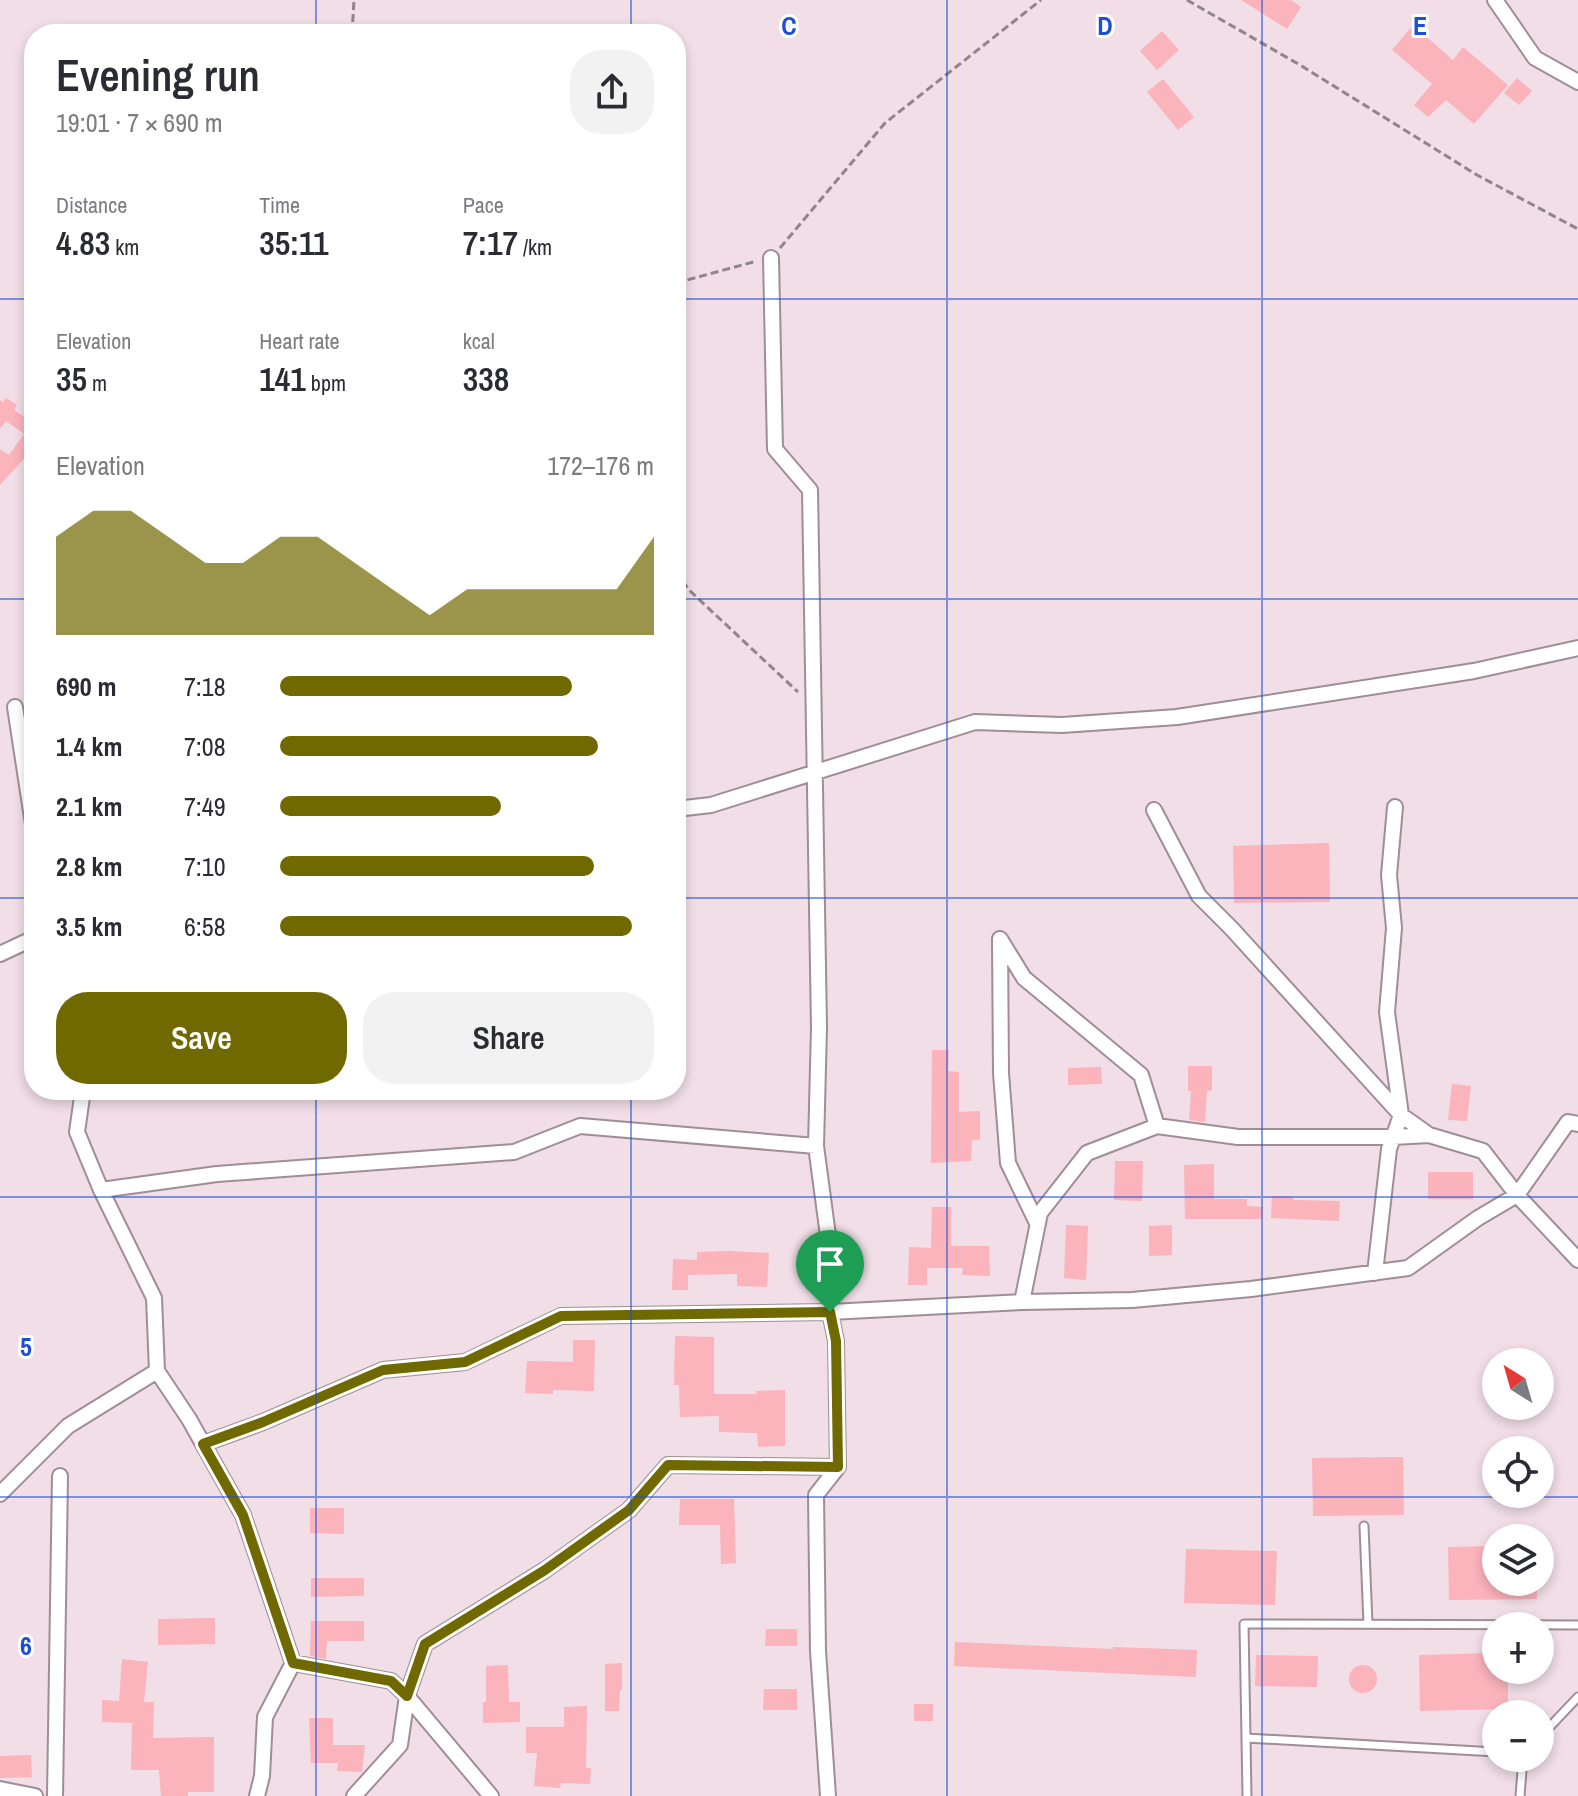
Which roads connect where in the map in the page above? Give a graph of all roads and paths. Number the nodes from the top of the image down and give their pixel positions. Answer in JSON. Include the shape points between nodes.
{"nodes":[{"id":1,"x":354,"y":0,"type":"edge"},
{"id":2,"x":1041,"y":0,"type":"edge"},
{"id":3,"x":1187,"y":0,"type":"edge"},
{"id":4,"x":1495,"y":0,"type":"edge"},
{"id":5,"x":353,"y":24,"type":"edge"},
{"id":6,"x":1578,"y":82,"type":"edge"},
{"id":7,"x":1578,"y":229,"type":"edge"},
{"id":8,"x":771,"y":258,"type":"junction"},
{"id":9,"x":686,"y":280,"type":"edge"},
{"id":10,"x":686,"y":586,"type":"edge"},
{"id":11,"x":1578,"y":648,"type":"edge"},
{"id":12,"x":812,"y":705,"type":"junction"},
{"id":13,"x":15,"y":707,"type":"dead end"},
{"id":14,"x":24,"y":766,"type":"edge"},
{"id":15,"x":813,"y":773,"type":"junction"},
{"id":16,"x":1395,"y":807,"type":"dead end"},
{"id":17,"x":686,"y":808,"type":"edge"},
{"id":18,"x":1154,"y":810,"type":"dead end"},
{"id":19,"x":24,"y":943,"type":"edge"},
{"id":20,"x":0,"y":954,"type":"edge"},
{"id":21,"x":82,"y":1100,"type":"edge"},
{"id":22,"x":1401,"y":1115,"type":"junction"},
{"id":23,"x":1578,"y":1124,"type":"edge"},
{"id":24,"x":1157,"y":1126,"type":"junction"},
{"id":25,"x":1429,"y":1135,"type":"junction"},
{"id":26,"x":1393,"y":1137,"type":"junction"},
{"id":27,"x":816,"y":1146,"type":"junction"},
{"id":28,"x":101,"y":1190,"type":"junction"},
{"id":29,"x":1517,"y":1195,"type":"junction"},
{"id":30,"x":1037,"y":1223,"type":"junction"},
{"id":31,"x":1578,"y":1260,"type":"edge"},
{"id":32,"x":1375,"y":1273,"type":"junction"},
{"id":33,"x":1022,"y":1302,"type":"junction"},
{"id":34,"x":830,"y":1312,"type":"junction"},
{"id":35,"x":157,"y":1371,"type":"junction"},
{"id":36,"x":203,"y":1444,"type":"junction"},
{"id":37,"x":838,"y":1467,"type":"junction"},
{"id":38,"x":60,"y":1476,"type":"dead end"},
{"id":39,"x":0,"y":1494,"type":"edge"},
{"id":40,"x":1364,"y":1526,"type":"dead end"},
{"id":41,"x":1368,"y":1624,"type":"junction"},
{"id":42,"x":1578,"y":1625,"type":"edge"},
{"id":43,"x":293,"y":1663,"type":"junction"},
{"id":44,"x":407,"y":1696,"type":"junction"},
{"id":45,"x":1578,"y":1697,"type":"edge"},
{"id":46,"x":1554,"y":1722,"type":"edge"},
{"id":47,"x":1246,"y":1738,"type":"junction"},
{"id":48,"x":1482,"y":1751,"type":"edge"},
{"id":49,"x":1522,"y":1772,"type":"edge"},
{"id":50,"x":0,"y":1789,"type":"edge"},
{"id":51,"x":35,"y":1796,"type":"edge"},
{"id":52,"x":55,"y":1796,"type":"edge"},
{"id":53,"x":257,"y":1796,"type":"edge"},
{"id":54,"x":354,"y":1796,"type":"edge"},
{"id":55,"x":491,"y":1796,"type":"edge"},
{"id":56,"x":828,"y":1796,"type":"edge"},
{"id":57,"x":1247,"y":1796,"type":"edge"},
{"id":58,"x":1520,"y":1796,"type":"edge"}],
"edges":[{"from":1,"to":5,"type":"path"},
{"from":2,"to":8,"type":"path","via":[[885,123]]},
{"from":3,"to":7,"type":"path","via":[[1477,175]]},
{"from":4,"to":6,"type":"street","via":[[1535,58]]},
{"from":8,"to":9,"type":"path"},
{"from":8,"to":12,"type":"street","via":[[775,449],[810,490]]},
{"from":10,"to":12,"type":"path"},
{"from":11,"to":15,"type":"street","via":[[1474,671],[1177,717],[1062,725],[975,722]]},
{"from":12,"to":15,"type":"street"},
{"from":13,"to":14,"type":"street"},
{"from":15,"to":17,"type":"street"},
{"from":15,"to":27,"type":"street"},
{"from":16,"to":22,"type":"street","via":[[1387,1012]]},
{"from":18,"to":22,"type":"street","via":[[1199,896]]},
{"from":19,"to":20,"type":"street"},
{"from":21,"to":28,"type":"street","via":[[77,1132]]},
{"from":22,"to":25,"type":"street"},
{"from":22,"to":26,"type":"street"},
{"from":23,"to":29,"type":"street","via":[[1568,1122]]},
{"from":24,"to":26,"type":"street","via":[[1238,1137]]},
{"from":24,"to":30,"type":"street","via":[[1087,1153]]},
{"from":24,"to":30,"type":"street","via":[[1141,1075],[1024,978],[1000,939],[1008,1163]]},
{"from":25,"to":26,"type":"street"},
{"from":25,"to":29,"type":"street","via":[[1483,1151]]},
{"from":26,"to":32,"type":"street"},
{"from":27,"to":28,"type":"street","via":[[580,1126],[514,1152],[217,1174]]},
{"from":27,"to":34,"type":"street","via":[[829,1243]]},
{"from":28,"to":35,"type":"street","via":[[154,1298]]},
{"from":29,"to":31,"type":"street"},
{"from":29,"to":32,"type":"street","via":[[1408,1268]]},
{"from":30,"to":33,"type":"street"},
{"from":32,"to":33,"type":"street","via":[[1132,1300]]},
{"from":33,"to":34,"type":"street"},
{"from":34,"to":36,"type":"street","via":[[561,1316],[465,1362],[383,1370]]},
{"from":34,"to":37,"type":"street","via":[[836,1341]]},
{"from":35,"to":36,"type":"street"},
{"from":35,"to":39,"type":"street","via":[[68,1426]]},
{"from":36,"to":43,"type":"street","via":[[243,1515]]},
{"from":37,"to":44,"type":"street","via":[[668,1465],[629,1510],[545,1570],[425,1644]]},
{"from":37,"to":56,"type":"street","via":[[816,1495],[818,1651]]},
{"from":38,"to":52,"type":"street"},
{"from":40,"to":41,"type":"lane"},
{"from":41,"to":42,"type":"lane"},
{"from":41,"to":47,"type":"lane","via":[[1244,1624]]},
{"from":43,"to":44,"type":"street","via":[[391,1681]]},
{"from":43,"to":53,"type":"street","via":[[265,1717]]},
{"from":44,"to":54,"type":"street","via":[[400,1745]]},
{"from":44,"to":55,"type":"street"},
{"from":45,"to":46,"type":"lane"},
{"from":47,"to":48,"type":"lane"},
{"from":47,"to":57,"type":"lane"},
{"from":49,"to":58,"type":"lane"},
{"from":50,"to":51,"type":"street"}]}
